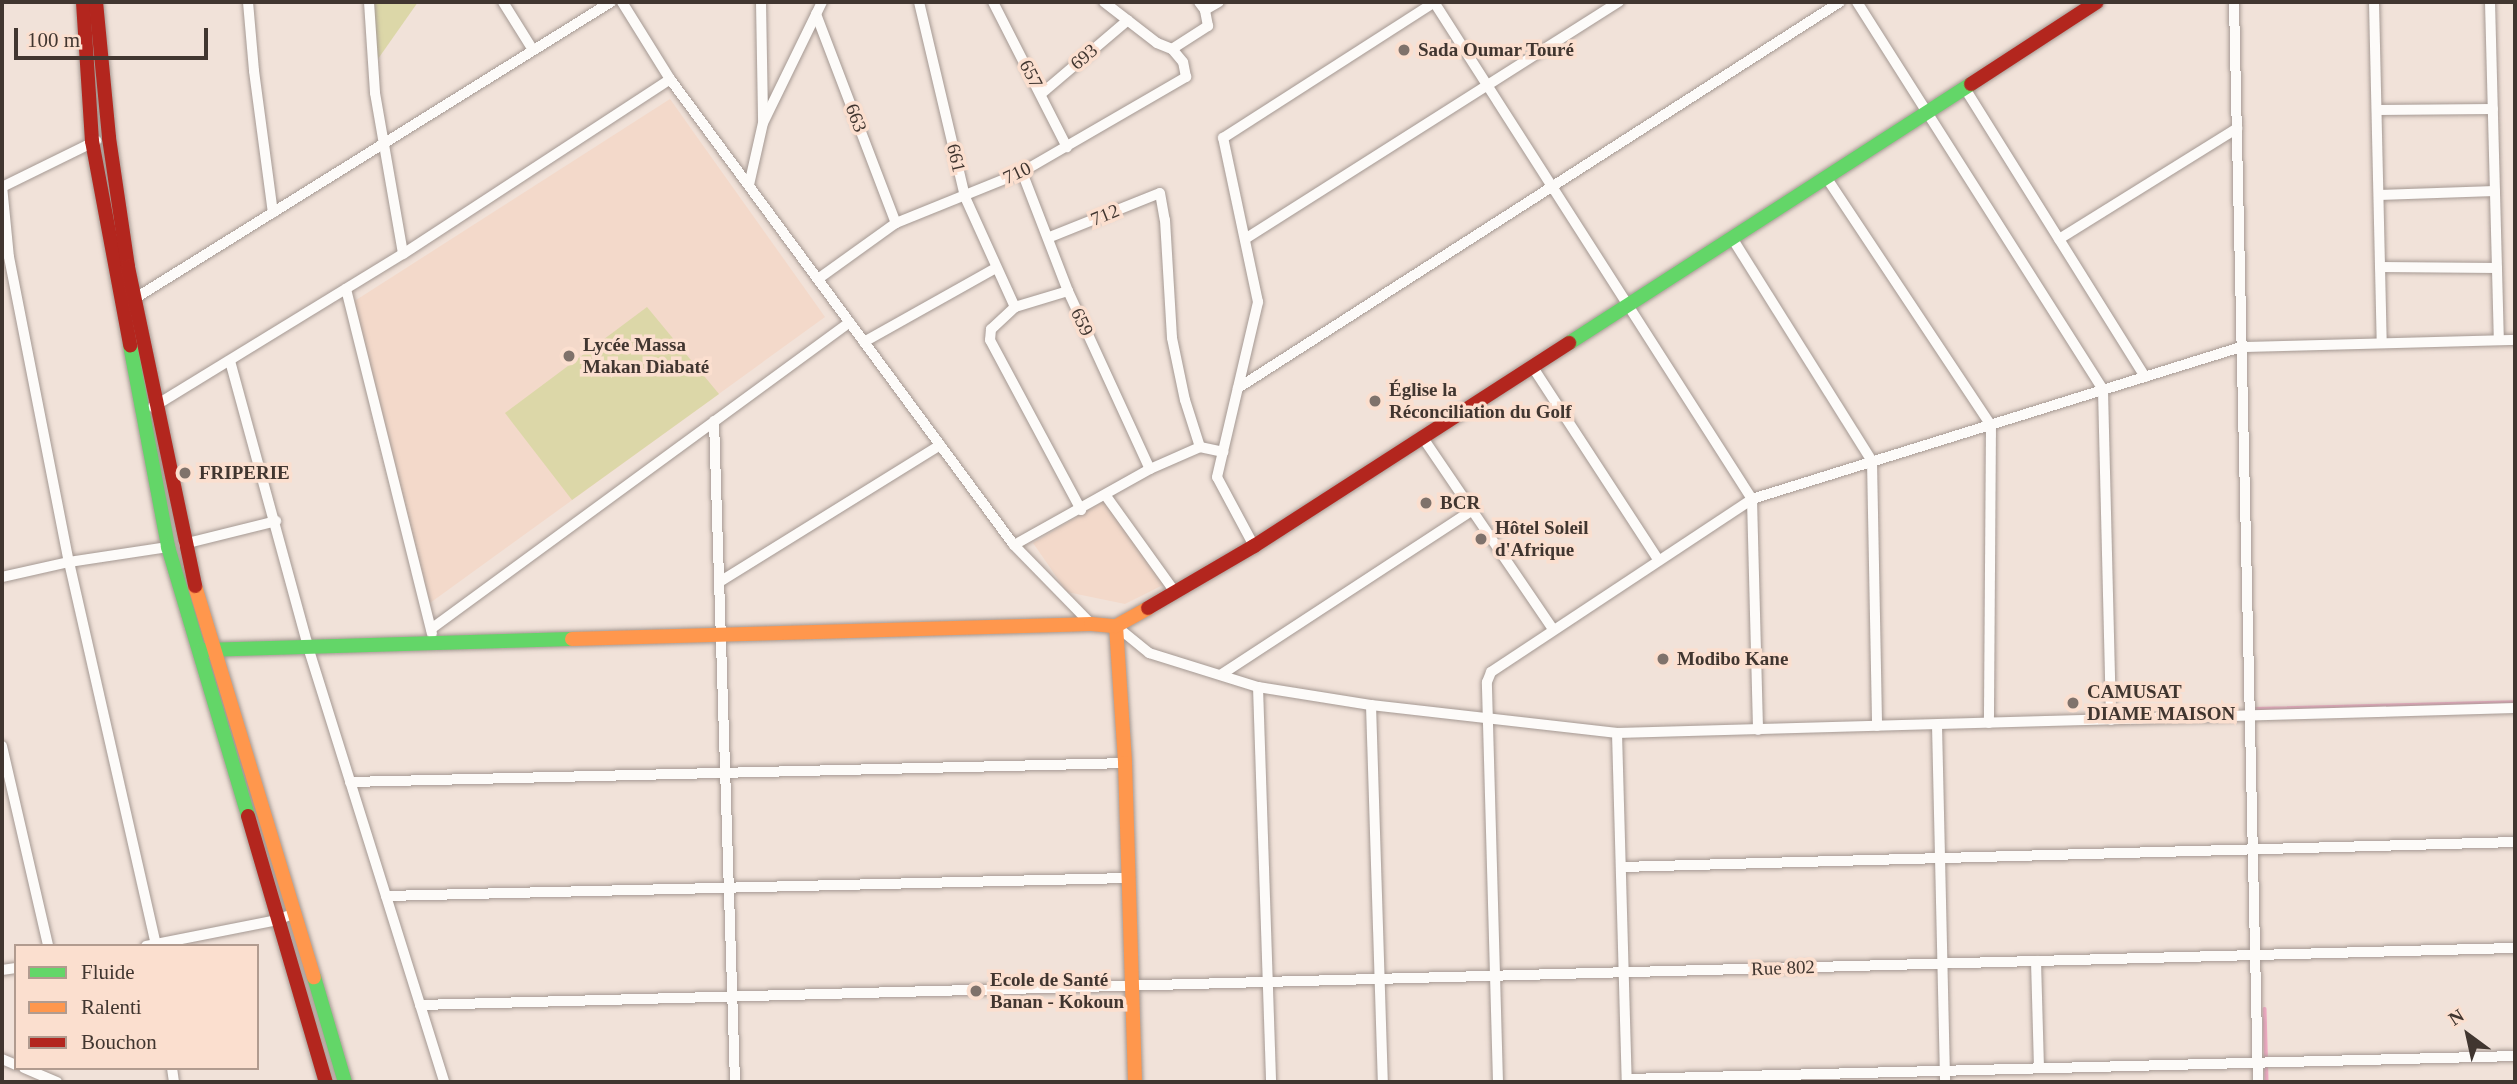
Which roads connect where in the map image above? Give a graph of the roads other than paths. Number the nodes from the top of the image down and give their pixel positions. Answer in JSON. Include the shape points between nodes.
{"nodes":[{"id":1,"x":83,"y":2,"type":"edge"},
{"id":2,"x":96,"y":2,"type":"edge"},
{"id":3,"x":248,"y":2,"type":"edge"},
{"id":4,"x":369,"y":2,"type":"edge"},
{"id":5,"x":503,"y":2,"type":"edge"},
{"id":6,"x":611,"y":2,"type":"edge"},
{"id":7,"x":622,"y":2,"type":"edge"},
{"id":8,"x":761,"y":2,"type":"edge"},
{"id":9,"x":822,"y":2,"type":"edge"},
{"id":10,"x":993,"y":2,"type":"edge"},
{"id":11,"x":1104,"y":2,"type":"edge"},
{"id":12,"x":1219,"y":2,"type":"edge"},
{"id":13,"x":1435,"y":2,"type":"edge"},
{"id":14,"x":1619,"y":2,"type":"edge"},
{"id":15,"x":1840,"y":2,"type":"edge"},
{"id":16,"x":1857,"y":2,"type":"edge"},
{"id":17,"x":2097,"y":2,"type":"edge"},
{"id":18,"x":2234,"y":2,"type":"edge"},
{"id":19,"x":2374,"y":2,"type":"edge"},
{"id":20,"x":2490,"y":2,"type":"edge"},
{"id":21,"x":924,"y":4,"type":"edge"},
{"id":22,"x":1202,"y":6,"type":"edge"},
{"id":23,"x":816,"y":14,"type":"junction"},
{"id":24,"x":1128,"y":20,"type":"junction"},
{"id":25,"x":1172,"y":49,"type":"junction"},
{"id":26,"x":533,"y":50,"type":"junction"},
{"id":27,"x":670,"y":79,"type":"junction"},
{"id":28,"x":1488,"y":86,"type":"junction"},
{"id":29,"x":1964,"y":87,"type":"junction"},
{"id":30,"x":1041,"y":94,"type":"junction"},
{"id":31,"x":2493,"y":109,"type":"junction"},
{"id":32,"x":2377,"y":110,"type":"junction"},
{"id":33,"x":1926,"y":111,"type":"junction"},
{"id":34,"x":763,"y":123,"type":"junction"},
{"id":35,"x":2236,"y":128,"type":"junction"},
{"id":36,"x":108,"y":138,"type":"junction"},
{"id":37,"x":92,"y":141,"type":"junction"},
{"id":38,"x":383,"y":144,"type":"junction"},
{"id":39,"x":1067,"y":147,"type":"junction"},
{"id":40,"x":1022,"y":172,"type":"junction"},
{"id":41,"x":1826,"y":177,"type":"junction"},
{"id":42,"x":749,"y":185,"type":"junction"},
{"id":43,"x":2,"y":187,"type":"edge"},
{"id":44,"x":1552,"y":187,"type":"junction"},
{"id":45,"x":2495,"y":191,"type":"junction"},
{"id":46,"x":2379,"y":195,"type":"junction"},
{"id":47,"x":965,"y":197,"type":"junction"},
{"id":48,"x":273,"y":213,"type":"junction"},
{"id":49,"x":896,"y":223,"type":"junction"},
{"id":50,"x":1049,"y":237,"type":"junction"},
{"id":51,"x":1732,"y":238,"type":"junction"},
{"id":52,"x":1245,"y":239,"type":"junction"},
{"id":53,"x":2059,"y":239,"type":"junction"},
{"id":54,"x":403,"y":254,"type":"junction"},
{"id":55,"x":6,"y":258,"type":"edge"},
{"id":56,"x":2381,"y":267,"type":"junction"},
{"id":57,"x":996,"y":268,"type":"junction"},
{"id":58,"x":2497,"y":268,"type":"junction"},
{"id":59,"x":818,"y":279,"type":"junction"},
{"id":60,"x":346,"y":289,"type":"junction"},
{"id":61,"x":1068,"y":291,"type":"junction"},
{"id":62,"x":134,"y":299,"type":"junction"},
{"id":63,"x":1628,"y":304,"type":"junction"},
{"id":64,"x":1015,"y":307,"type":"junction"},
{"id":65,"x":850,"y":322,"type":"junction"},
{"id":66,"x":2499,"y":340,"type":"junction"},
{"id":67,"x":2515,"y":340,"type":"edge"},
{"id":68,"x":864,"y":342,"type":"junction"},
{"id":69,"x":2382,"y":343,"type":"junction"},
{"id":70,"x":2241,"y":347,"type":"junction"},
{"id":71,"x":230,"y":360,"type":"junction"},
{"id":72,"x":1532,"y":366,"type":"junction"},
{"id":73,"x":2145,"y":377,"type":"junction"},
{"id":74,"x":1238,"y":388,"type":"junction"},
{"id":75,"x":2103,"y":390,"type":"junction"},
{"id":76,"x":148,"y":409,"type":"junction"},
{"id":77,"x":714,"y":421,"type":"junction"},
{"id":78,"x":1991,"y":425,"type":"junction"},
{"id":79,"x":1423,"y":438,"type":"junction"},
{"id":80,"x":940,"y":445,"type":"junction"},
{"id":81,"x":1200,"y":447,"type":"junction"},
{"id":82,"x":1223,"y":452,"type":"junction"},
{"id":83,"x":1872,"y":461,"type":"junction"},
{"id":84,"x":1150,"y":469,"type":"junction"},
{"id":85,"x":1105,"y":496,"type":"junction"},
{"id":86,"x":1752,"y":499,"type":"junction"},
{"id":87,"x":1081,"y":510,"type":"junction"},
{"id":88,"x":1473,"y":510,"type":"junction"},
{"id":89,"x":276,"y":521,"type":"junction"},
{"id":90,"x":184,"y":544,"type":"junction"},
{"id":91,"x":1014,"y":545,"type":"junction"},
{"id":92,"x":1254,"y":546,"type":"junction"},
{"id":93,"x":168,"y":547,"type":"junction"},
{"id":94,"x":1658,"y":559,"type":"junction"},
{"id":95,"x":69,"y":562,"type":"junction"},
{"id":96,"x":2,"y":577,"type":"edge"},
{"id":97,"x":721,"y":581,"type":"junction"},
{"id":98,"x":1175,"y":592,"type":"junction"},
{"id":99,"x":1091,"y":624,"type":"junction"},
{"id":100,"x":1116,"y":626,"type":"junction"},
{"id":101,"x":1553,"y":629,"type":"junction"},
{"id":102,"x":723,"y":635,"type":"junction"},
{"id":103,"x":432,"y":636,"type":"junction"},
{"id":104,"x":308,"y":647,"type":"junction"},
{"id":105,"x":196,"y":650,"type":"junction"},
{"id":106,"x":212,"y":650,"type":"junction"},
{"id":107,"x":1222,"y":674,"type":"junction"},
{"id":108,"x":1258,"y":687,"type":"junction"},
{"id":109,"x":1371,"y":705,"type":"junction"},
{"id":110,"x":2515,"y":708,"type":"edge"},
{"id":111,"x":2250,"y":716,"type":"junction"},
{"id":112,"x":1488,"y":719,"type":"junction"},
{"id":113,"x":2111,"y":720,"type":"junction"},
{"id":114,"x":1989,"y":723,"type":"junction"},
{"id":115,"x":1937,"y":725,"type":"junction"},
{"id":116,"x":1877,"y":726,"type":"junction"},
{"id":117,"x":1758,"y":730,"type":"junction"},
{"id":118,"x":1617,"y":733,"type":"junction"},
{"id":119,"x":2,"y":746,"type":"edge"},
{"id":120,"x":1125,"y":763,"type":"junction"},
{"id":121,"x":726,"y":772,"type":"junction"},
{"id":122,"x":350,"y":782,"type":"junction"},
{"id":123,"x":2515,"y":842,"type":"edge"},
{"id":124,"x":2253,"y":849,"type":"junction"},
{"id":125,"x":1940,"y":858,"type":"junction"},
{"id":126,"x":1621,"y":867,"type":"junction"},
{"id":127,"x":1127,"y":878,"type":"junction"},
{"id":128,"x":730,"y":887,"type":"junction"},
{"id":129,"x":386,"y":896,"type":"junction"},
{"id":130,"x":295,"y":913,"type":"junction"},
{"id":131,"x":277,"y":920,"type":"junction"},
{"id":132,"x":48,"y":944,"type":"edge"},
{"id":133,"x":152,"y":944,"type":"edge"},
{"id":134,"x":157,"y":944,"type":"edge"},
{"id":135,"x":2515,"y":948,"type":"edge"},
{"id":136,"x":2255,"y":955,"type":"junction"},
{"id":137,"x":2036,"y":961,"type":"junction"},
{"id":138,"x":1943,"y":964,"type":"junction"},
{"id":139,"x":1624,"y":972,"type":"junction"},
{"id":140,"x":1495,"y":976,"type":"junction"},
{"id":141,"x":1382,"y":979,"type":"junction"},
{"id":142,"x":1268,"y":982,"type":"junction"},
{"id":143,"x":1132,"y":985,"type":"junction"},
{"id":144,"x":732,"y":996,"type":"junction"},
{"id":145,"x":420,"y":1006,"type":"junction"},
{"id":146,"x":2515,"y":1056,"type":"edge"},
{"id":147,"x":2258,"y":1062,"type":"junction"},
{"id":148,"x":2039,"y":1068,"type":"junction"},
{"id":149,"x":29,"y":1070,"type":"edge"},
{"id":150,"x":1945,"y":1076,"type":"edge"},
{"id":151,"x":1627,"y":1081,"type":"edge"},
{"id":152,"x":57,"y":1082,"type":"edge"},
{"id":153,"x":326,"y":1082,"type":"edge"},
{"id":154,"x":345,"y":1082,"type":"edge"},
{"id":155,"x":444,"y":1082,"type":"edge"},
{"id":156,"x":735,"y":1082,"type":"edge"},
{"id":157,"x":1135,"y":1082,"type":"edge"},
{"id":158,"x":1271,"y":1082,"type":"edge"},
{"id":159,"x":1383,"y":1082,"type":"edge"},
{"id":160,"x":1498,"y":1082,"type":"edge"},
{"id":161,"x":2258,"y":1082,"type":"edge"}],
"edges":[{"from":1,"to":37,"type":"street"},
{"from":2,"to":36,"type":"street"},
{"from":3,"to":48,"type":"street"},
{"from":4,"to":38,"type":"street"},
{"from":5,"to":26,"type":"street"},
{"from":6,"to":26,"type":"street"},
{"from":7,"to":27,"type":"street"},
{"from":8,"to":34,"type":"street"},
{"from":9,"to":23,"type":"street"},
{"from":10,"to":30,"type":"street","name":"657"},
{"from":11,"to":24,"type":"street"},
{"from":12,"to":22,"type":"street"},
{"from":13,"to":28,"type":"street"},
{"from":13,"to":52,"type":"street","via":[[1223,138]]},
{"from":14,"to":28,"type":"street"},
{"from":15,"to":44,"type":"street"},
{"from":16,"to":33,"type":"street"},
{"from":17,"to":29,"type":"street"},
{"from":18,"to":35,"type":"street"},
{"from":19,"to":32,"type":"street"},
{"from":20,"to":31,"type":"street"},
{"from":21,"to":47,"type":"street","name":"661"},
{"from":22,"to":25,"type":"street","via":[[1208,26]]},
{"from":23,"to":34,"type":"street"},
{"from":23,"to":49,"type":"street","name":"663"},
{"from":24,"to":25,"type":"street"},
{"from":24,"to":30,"type":"street","name":"693"},
{"from":25,"to":39,"type":"street","name":"710","via":[[1183,62],[1186,77]]},
{"from":26,"to":38,"type":"street"},
{"from":27,"to":42,"type":"street"},
{"from":27,"to":54,"type":"street"},
{"from":28,"to":44,"type":"street"},
{"from":28,"to":52,"type":"street"},
{"from":29,"to":33,"type":"street"},
{"from":29,"to":53,"type":"street"},
{"from":30,"to":39,"type":"street","name":"657"},
{"from":31,"to":32,"type":"street"},
{"from":31,"to":45,"type":"street"},
{"from":32,"to":46,"type":"street"},
{"from":33,"to":41,"type":"street"},
{"from":33,"to":75,"type":"street"},
{"from":34,"to":42,"type":"street"},
{"from":35,"to":53,"type":"street"},
{"from":35,"to":70,"type":"street"},
{"from":36,"to":37,"type":"street"},
{"from":36,"to":62,"type":"street"},
{"from":37,"to":43,"type":"street"},
{"from":37,"to":76,"type":"street"},
{"from":38,"to":48,"type":"street"},
{"from":38,"to":54,"type":"street"},
{"from":39,"to":40,"type":"street","name":"710"},
{"from":40,"to":47,"type":"street","name":"710"},
{"from":40,"to":50,"type":"street","name":"659"},
{"from":41,"to":51,"type":"street"},
{"from":41,"to":78,"type":"street"},
{"from":42,"to":59,"type":"street"},
{"from":43,"to":55,"type":"street"},
{"from":44,"to":63,"type":"street"},
{"from":44,"to":74,"type":"street"},
{"from":45,"to":46,"type":"street"},
{"from":45,"to":58,"type":"street"},
{"from":46,"to":56,"type":"street"},
{"from":47,"to":49,"type":"street","name":"710"},
{"from":47,"to":57,"type":"street","name":"661"},
{"from":48,"to":62,"type":"street"},
{"from":49,"to":59,"type":"street","name":"710"},
{"from":50,"to":61,"type":"street","name":"659"},
{"from":50,"to":81,"type":"street","name":"712","via":[[1160,193],[1172,338]]},
{"from":51,"to":63,"type":"street"},
{"from":51,"to":83,"type":"street"},
{"from":52,"to":74,"type":"street","via":[[1258,302]]},
{"from":53,"to":73,"type":"street"},
{"from":54,"to":60,"type":"street"},
{"from":55,"to":95,"type":"street"},
{"from":56,"to":58,"type":"street"},
{"from":56,"to":69,"type":"street"},
{"from":57,"to":64,"type":"street","name":"661"},
{"from":57,"to":68,"type":"street"},
{"from":58,"to":66,"type":"street"},
{"from":59,"to":65,"type":"street"},
{"from":60,"to":71,"type":"street"},
{"from":60,"to":103,"type":"street"},
{"from":61,"to":64,"type":"street"},
{"from":61,"to":84,"type":"street","name":"659"},
{"from":62,"to":76,"type":"street"},
{"from":63,"to":72,"type":"street"},
{"from":63,"to":86,"type":"street"},
{"from":64,"to":87,"type":"street","via":[[991,329],[990,340]]},
{"from":65,"to":68,"type":"street"},
{"from":65,"to":77,"type":"street"},
{"from":66,"to":67,"type":"street"},
{"from":66,"to":69,"type":"street"},
{"from":68,"to":80,"type":"street"},
{"from":69,"to":70,"type":"street"},
{"from":70,"to":73,"type":"street"},
{"from":70,"to":111,"type":"street"},
{"from":71,"to":76,"type":"street"},
{"from":71,"to":89,"type":"street"},
{"from":72,"to":79,"type":"street"},
{"from":72,"to":94,"type":"street"},
{"from":73,"to":75,"type":"street"},
{"from":74,"to":82,"type":"street"},
{"from":75,"to":78,"type":"street"},
{"from":75,"to":113,"type":"street"},
{"from":76,"to":90,"type":"street"},
{"from":76,"to":93,"type":"street"},
{"from":77,"to":97,"type":"street"},
{"from":77,"to":103,"type":"street"},
{"from":78,"to":83,"type":"street"},
{"from":78,"to":114,"type":"street"},
{"from":79,"to":88,"type":"street"},
{"from":79,"to":92,"type":"street"},
{"from":80,"to":91,"type":"street"},
{"from":80,"to":97,"type":"street"},
{"from":81,"to":82,"type":"street"},
{"from":81,"to":84,"type":"street"},
{"from":82,"to":92,"type":"street","via":[[1217,477]]},
{"from":83,"to":86,"type":"street"},
{"from":83,"to":116,"type":"street"},
{"from":84,"to":85,"type":"street"},
{"from":85,"to":87,"type":"street"},
{"from":85,"to":98,"type":"street"},
{"from":86,"to":94,"type":"street"},
{"from":86,"to":117,"type":"street"},
{"from":87,"to":91,"type":"street"},
{"from":88,"to":101,"type":"street"},
{"from":88,"to":107,"type":"street"},
{"from":89,"to":90,"type":"street"},
{"from":89,"to":104,"type":"street"},
{"from":90,"to":106,"type":"street"},
{"from":91,"to":99,"type":"street"},
{"from":92,"to":98,"type":"street"},
{"from":93,"to":95,"type":"street"},
{"from":93,"to":105,"type":"street"},
{"from":94,"to":101,"type":"street"},
{"from":95,"to":96,"type":"street"},
{"from":95,"to":133,"type":"street"},
{"from":97,"to":102,"type":"street"},
{"from":98,"to":100,"type":"street"},
{"from":99,"to":100,"type":"street"},
{"from":99,"to":102,"type":"street"},
{"from":100,"to":107,"type":"street","via":[[1149,653]]},
{"from":100,"to":120,"type":"street"},
{"from":101,"to":112,"type":"street","via":[[1492,672],[1487,682]]},
{"from":102,"to":103,"type":"street"},
{"from":102,"to":121,"type":"street"},
{"from":103,"to":104,"type":"street"},
{"from":104,"to":106,"type":"street"},
{"from":104,"to":122,"type":"street"},
{"from":105,"to":106,"type":"street"},
{"from":105,"to":131,"type":"street"},
{"from":106,"to":130,"type":"street"},
{"from":107,"to":108,"type":"street"},
{"from":108,"to":109,"type":"street"},
{"from":108,"to":142,"type":"street"},
{"from":109,"to":112,"type":"street"},
{"from":109,"to":141,"type":"street"},
{"from":110,"to":111,"type":"street"},
{"from":111,"to":113,"type":"street"},
{"from":111,"to":124,"type":"street"},
{"from":112,"to":118,"type":"street"},
{"from":112,"to":140,"type":"street"},
{"from":113,"to":114,"type":"street"},
{"from":114,"to":115,"type":"street"},
{"from":115,"to":116,"type":"street"},
{"from":115,"to":125,"type":"street"},
{"from":116,"to":117,"type":"street"},
{"from":117,"to":118,"type":"street"},
{"from":118,"to":126,"type":"street"},
{"from":119,"to":132,"type":"street"},
{"from":120,"to":121,"type":"street"},
{"from":120,"to":127,"type":"street"},
{"from":121,"to":122,"type":"street"},
{"from":121,"to":128,"type":"street"},
{"from":122,"to":129,"type":"street"},
{"from":123,"to":124,"type":"street"},
{"from":124,"to":125,"type":"street"},
{"from":124,"to":136,"type":"street"},
{"from":125,"to":126,"type":"street"},
{"from":125,"to":138,"type":"street"},
{"from":126,"to":139,"type":"street"},
{"from":127,"to":128,"type":"street"},
{"from":127,"to":143,"type":"street"},
{"from":128,"to":129,"type":"street"},
{"from":128,"to":144,"type":"street"},
{"from":129,"to":145,"type":"street"},
{"from":130,"to":131,"type":"street"},
{"from":130,"to":154,"type":"street"},
{"from":131,"to":134,"type":"street"},
{"from":131,"to":153,"type":"street"},
{"from":135,"to":136,"type":"street","name":"Rue 802"},
{"from":136,"to":137,"type":"street","name":"Rue 802"},
{"from":136,"to":147,"type":"street"},
{"from":137,"to":138,"type":"street","name":"Rue 802"},
{"from":137,"to":148,"type":"street"},
{"from":138,"to":139,"type":"street","name":"Rue 802"},
{"from":138,"to":150,"type":"street"},
{"from":139,"to":140,"type":"street","name":"Rue 802"},
{"from":139,"to":151,"type":"street"},
{"from":140,"to":141,"type":"street","name":"Rue 802"},
{"from":140,"to":160,"type":"street"},
{"from":141,"to":142,"type":"street","name":"Rue 802"},
{"from":141,"to":159,"type":"street"},
{"from":142,"to":143,"type":"street","name":"Rue 802"},
{"from":142,"to":158,"type":"street"},
{"from":143,"to":144,"type":"street","name":"Rue 802"},
{"from":143,"to":157,"type":"street"},
{"from":144,"to":145,"type":"street","name":"Rue 802"},
{"from":144,"to":156,"type":"street"},
{"from":145,"to":155,"type":"street"},
{"from":146,"to":147,"type":"street"},
{"from":147,"to":148,"type":"street"},
{"from":147,"to":161,"type":"street"},
{"from":148,"to":150,"type":"street"},
{"from":149,"to":152,"type":"street"},
{"from":150,"to":151,"type":"street"}]}
